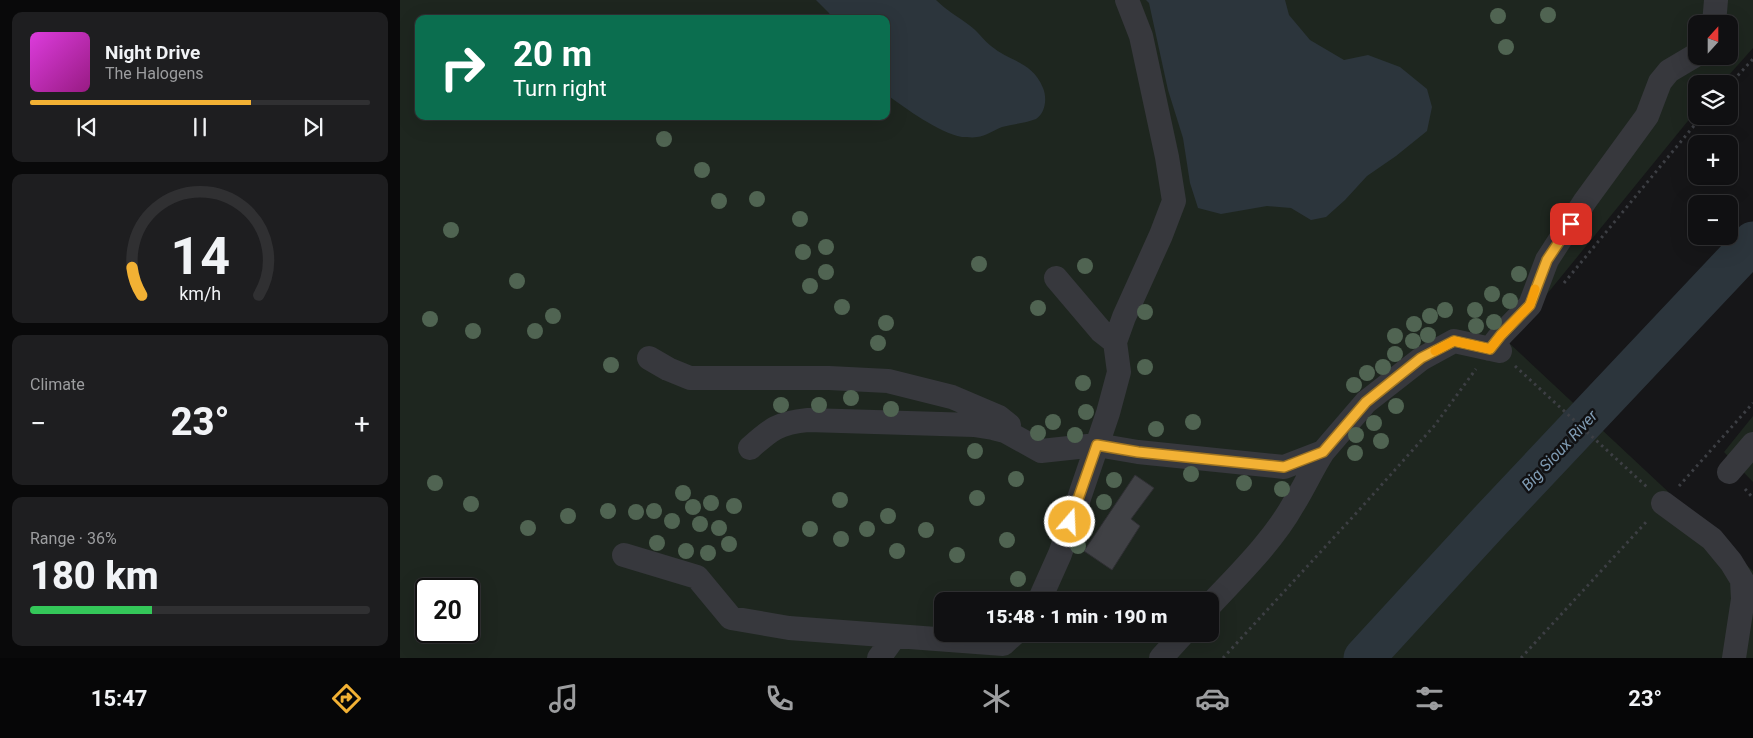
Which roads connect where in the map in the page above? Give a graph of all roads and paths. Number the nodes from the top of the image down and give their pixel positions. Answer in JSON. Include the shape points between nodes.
{"nodes":[{"id":1,"x":1127,"y":0,"type":"edge"},
{"id":2,"x":1716,"y":0,"type":"edge"},
{"id":3,"x":1715,"y":15,"type":"edge"},
{"id":4,"x":1753,"y":59,"type":"edge"},
{"id":5,"x":1688,"y":60,"type":"edge"},
{"id":6,"x":1738,"y":75,"type":"edge"},
{"id":7,"x":1695,"y":125,"type":"edge"},
{"id":8,"x":1056,"y":278,"type":"dead end"},
{"id":9,"x":1560,"y":288,"type":"dead end"},
{"id":10,"x":1115,"y":342,"type":"junction"},
{"id":11,"x":1495,"y":350,"type":"junction"},
{"id":12,"x":649,"y":358,"type":"dead end"},
{"id":13,"x":982,"y":397,"type":"dead end"},
{"id":14,"x":1753,"y":403,"type":"edge"},
{"id":15,"x":999,"y":417,"type":"junction"},
{"id":16,"x":1753,"y":444,"type":"edge"},
{"id":17,"x":1097,"y":445,"type":"junction"},
{"id":18,"x":750,"y":448,"type":"dead end"},
{"id":19,"x":1041,"y":451,"type":"junction"},
{"id":20,"x":1323,"y":452,"type":"junction"},
{"id":21,"x":1729,"y":472,"type":"dead end"},
{"id":22,"x":1664,"y":503,"type":"junction"},
{"id":23,"x":624,"y":555,"type":"dead end"},
{"id":24,"x":1043,"y":592,"type":"edge"},
{"id":25,"x":1219,"y":595,"type":"edge"},
{"id":26,"x":895,"y":636,"type":"junction"},
{"id":27,"x":934,"y":639,"type":"edge"},
{"id":28,"x":976,"y":642,"type":"edge"},
{"id":29,"x":1005,"y":642,"type":"edge"},
{"id":30,"x":1175,"y":642,"type":"edge"},
{"id":31,"x":879,"y":658,"type":"edge"},
{"id":32,"x":1160,"y":658,"type":"edge"},
{"id":33,"x":1223,"y":658,"type":"edge"},
{"id":34,"x":1521,"y":658,"type":"edge"},
{"id":35,"x":1734,"y":658,"type":"edge"}],
"edges":[{"from":1,"to":10,"type":"lane","via":[[1141,36],[1174,201]]},
{"from":2,"to":3,"type":"lane"},
{"from":4,"to":6,"type":"path"},
{"from":5,"to":11,"type":"lane","via":[[1669,71],[1660,82],[1647,116],[1585,201],[1547,260],[1530,305],[1501,335]]},
{"from":7,"to":9,"type":"path"},
{"from":8,"to":10,"type":"lane"},
{"from":10,"to":17,"type":"lane","via":[[1118,372]]},
{"from":11,"to":20,"type":"lane","via":[[1454,341],[1421,358],[1366,402]]},
{"from":11,"to":22,"type":"path"},
{"from":11,"to":33,"type":"path","via":[[1435,425]]},
{"from":12,"to":15,"type":"lane","via":[[690,378],[888,381],[952,397]]},
{"from":13,"to":15,"type":"lane"},
{"from":14,"to":22,"type":"path"},
{"from":15,"to":19,"type":"lane"},
{"from":16,"to":21,"type":"lane"},
{"from":17,"to":19,"type":"lane"},
{"from":17,"to":20,"type":"lane","via":[[1284,467]]},
{"from":17,"to":24,"type":"lane","via":[[1060,554]]},
{"from":18,"to":19,"type":"lane","via":[[776,426],[808,420],[974,425],[1005,431]]},
{"from":20,"to":25,"type":"lane","via":[[1293,506],[1270,538]]},
{"from":22,"to":34,"type":"path"},
{"from":22,"to":35,"type":"lane","via":[[1712,539],[1742,580],[1743,599]]},
{"from":23,"to":26,"type":"lane","via":[[697,577],[731,618],[789,628]]},
{"from":26,"to":27,"type":"lane"},
{"from":26,"to":31,"type":"lane"},
{"from":28,"to":29,"type":"lane"},
{"from":30,"to":32,"type":"lane"}]}
